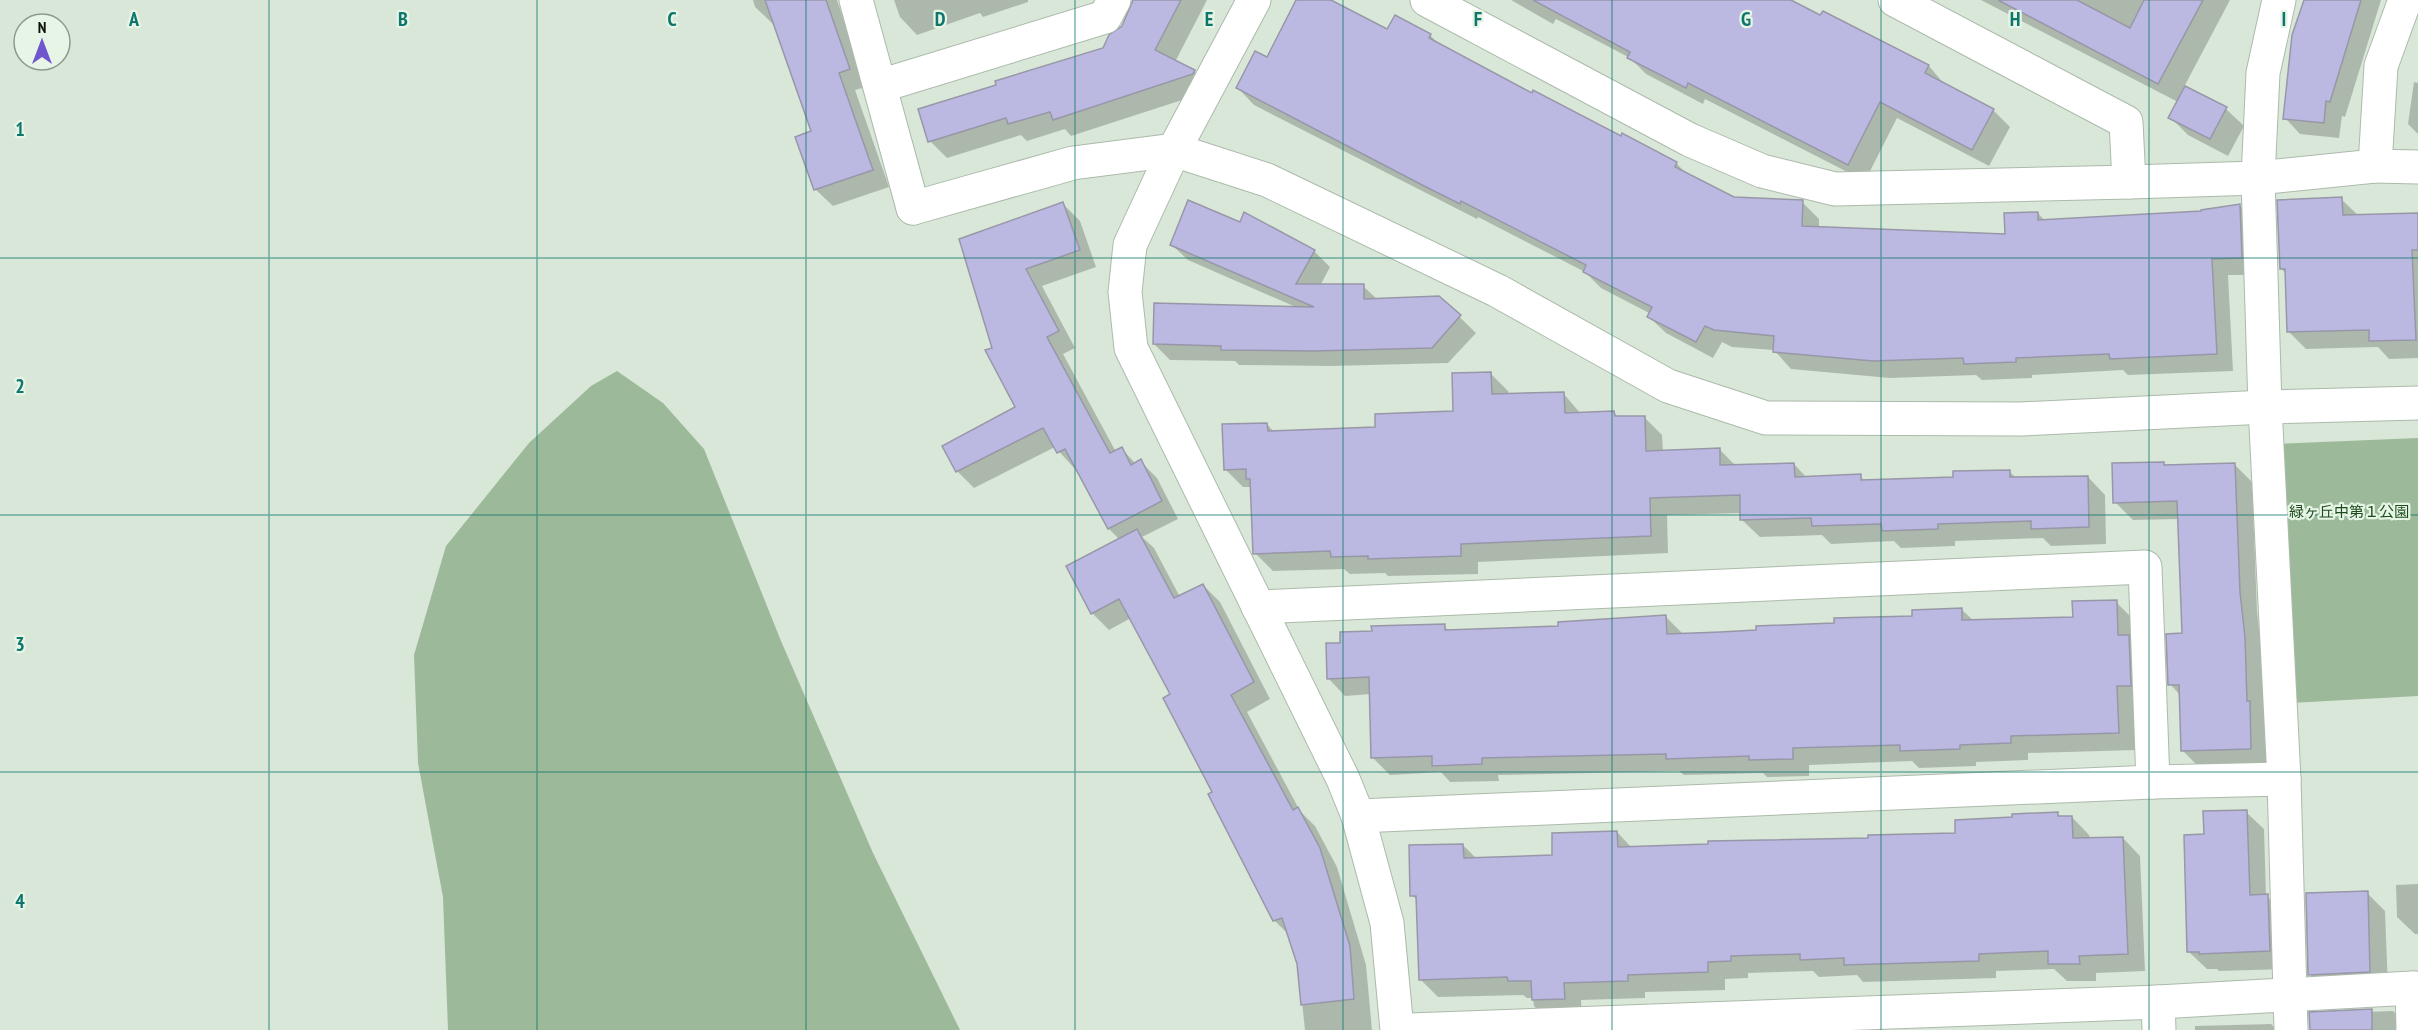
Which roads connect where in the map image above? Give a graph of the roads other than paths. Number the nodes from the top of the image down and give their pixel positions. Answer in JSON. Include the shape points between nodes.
{"nodes":[{"id":1,"x":856,"y":0,"type":"edge"},
{"id":2,"x":1114,"y":0,"type":"edge"},
{"id":3,"x":1254,"y":0,"type":"edge"},
{"id":4,"x":1427,"y":0,"type":"edge"},
{"id":5,"x":1895,"y":0,"type":"edge"},
{"id":6,"x":2279,"y":0,"type":"edge"},
{"id":7,"x":2405,"y":0,"type":"edge"},
{"id":8,"x":880,"y":86,"type":"junction"},
{"id":9,"x":1174,"y":150,"type":"junction"},
{"id":10,"x":2375,"y":166,"type":"junction"},
{"id":11,"x":2418,"y":167,"type":"edge"},
{"id":12,"x":2258,"y":178,"type":"junction"},
{"id":13,"x":2129,"y":182,"type":"junction"},
{"id":14,"x":2418,"y":403,"type":"edge"},
{"id":15,"x":2265,"y":407,"type":"junction"},
{"id":16,"x":1258,"y":608,"type":"junction"},
{"id":17,"x":2284,"y":779,"type":"junction"},
{"id":18,"x":2153,"y":782,"type":"junction"},
{"id":19,"x":1358,"y":816,"type":"junction"},
{"id":20,"x":2415,"y":988,"type":"edge"},
{"id":21,"x":2290,"y":994,"type":"junction"},
{"id":22,"x":2158,"y":1016,"type":"edge"},
{"id":23,"x":1397,"y":1030,"type":"edge"},
{"id":24,"x":1410,"y":1030,"type":"edge"},
{"id":25,"x":2291,"y":1030,"type":"edge"},
{"id":26,"x":2412,"y":1030,"type":"edge"}],
"edges":[{"from":1,"to":8,"type":"street"},
{"from":2,"to":8,"type":"street","via":[[1105,17]]},
{"from":3,"to":9,"type":"street"},
{"from":4,"to":13,"type":"street","via":[[1690,140],[1773,174],[1835,189]]},
{"from":5,"to":13,"type":"street","via":[[2126,122]]},
{"from":6,"to":12,"type":"street","via":[[2263,73]]},
{"from":7,"to":10,"type":"street","via":[[2381,66]]},
{"from":8,"to":9,"type":"street","via":[[913,208],[1074,163]]},
{"from":9,"to":15,"type":"street","via":[[1267,180],[1498,291],[1668,386],[1766,418],[2021,419]]},
{"from":9,"to":16,"type":"street","via":[[1130,245],[1125,292],[1131,348]]},
{"from":10,"to":11,"type":"street"},
{"from":10,"to":12,"type":"street"},
{"from":12,"to":13,"type":"street"},
{"from":12,"to":15,"type":"street"},
{"from":14,"to":15,"type":"street"},
{"from":15,"to":17,"type":"street"},
{"from":16,"to":18,"type":"street","via":[[2145,567]]},
{"from":16,"to":19,"type":"street"},
{"from":17,"to":18,"type":"street"},
{"from":17,"to":21,"type":"street"},
{"from":18,"to":19,"type":"street"},
{"from":19,"to":23,"type":"street","via":[[1387,923]]},
{"from":20,"to":21,"type":"street"},
{"from":20,"to":26,"type":"street"},
{"from":21,"to":22,"type":"street"},
{"from":21,"to":25,"type":"street"},
{"from":22,"to":24,"type":"street"}]}
